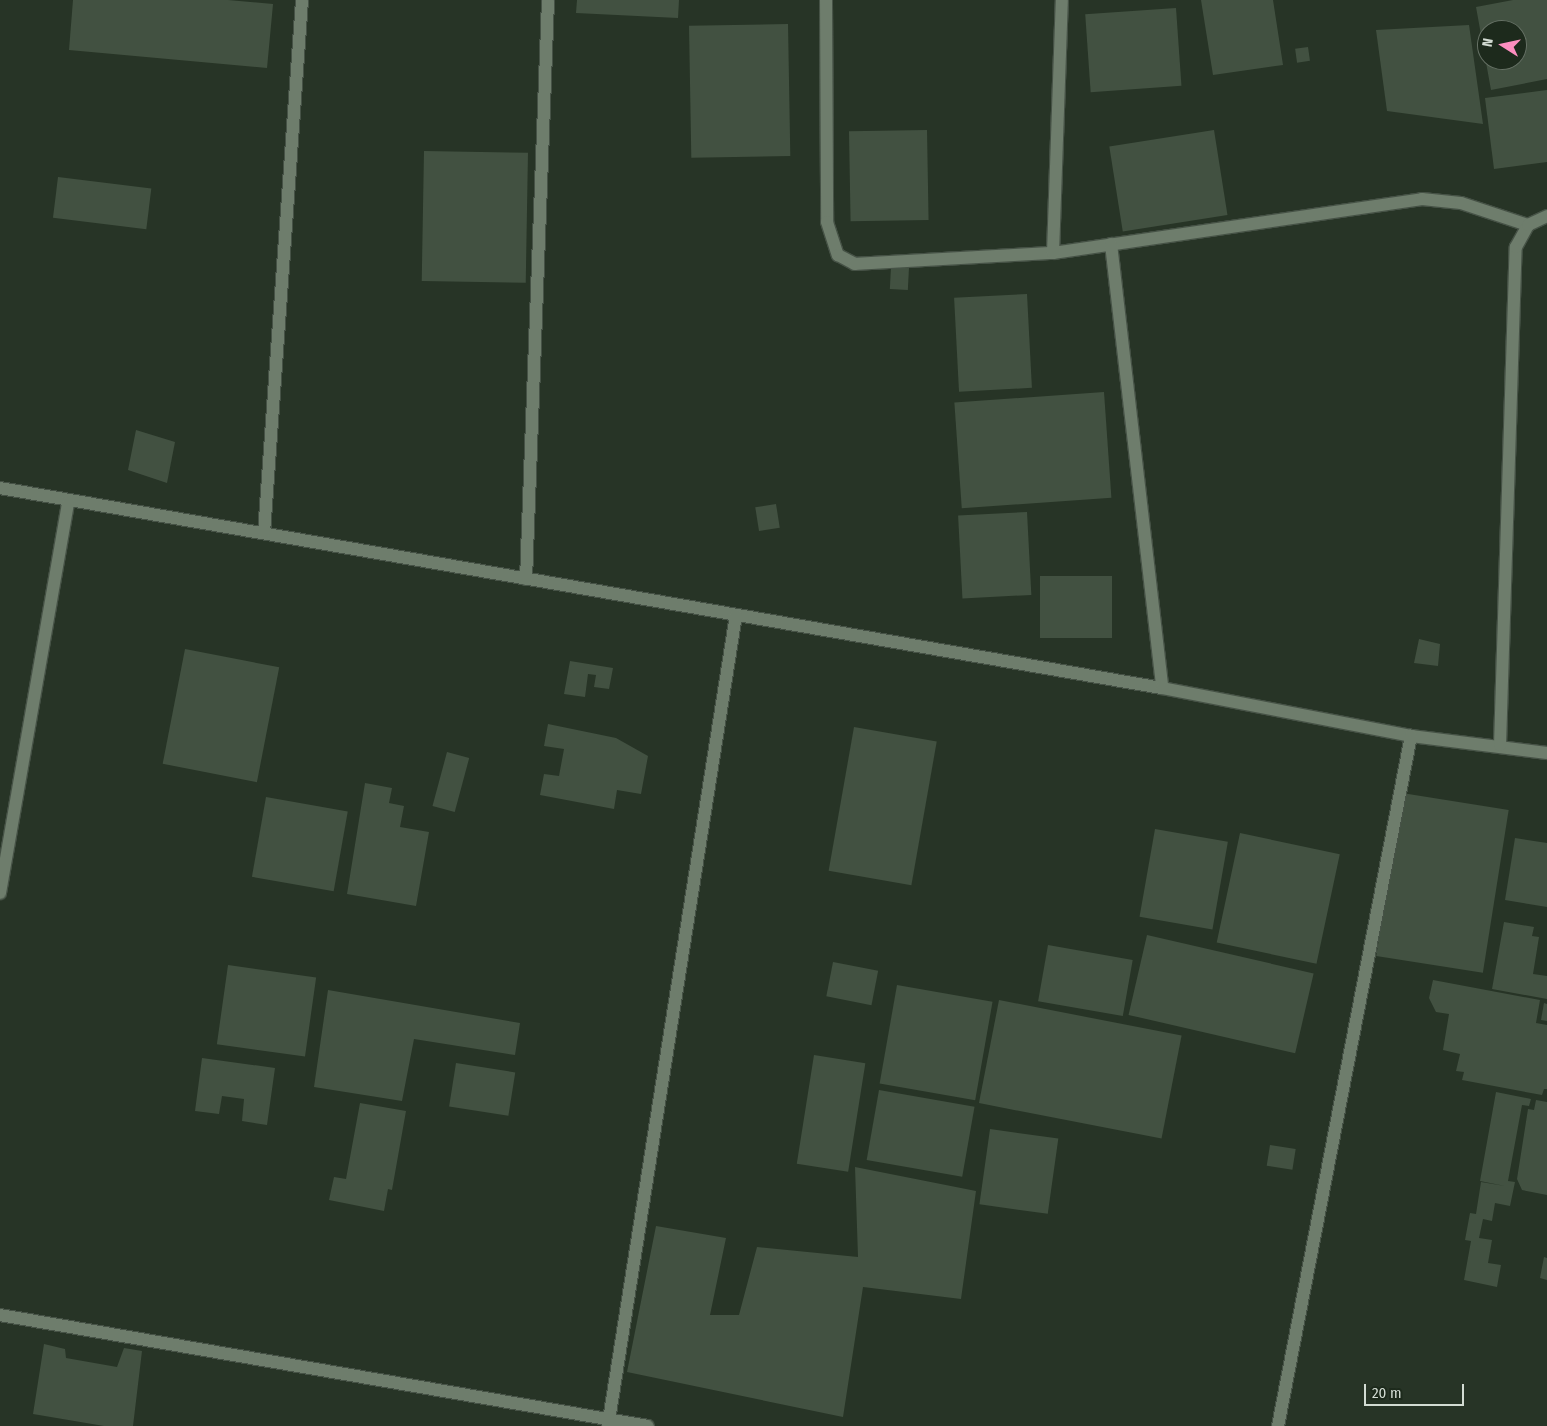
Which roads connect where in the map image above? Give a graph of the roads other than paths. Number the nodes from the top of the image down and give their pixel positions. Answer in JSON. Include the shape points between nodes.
{"nodes":[{"id":1,"x":302,"y":0,"type":"edge"},
{"id":2,"x":548,"y":0,"type":"edge"},
{"id":3,"x":826,"y":0,"type":"edge"},
{"id":4,"x":1062,"y":0,"type":"edge"},
{"id":5,"x":1547,"y":216,"type":"edge"},
{"id":6,"x":1528,"y":225,"type":"junction"},
{"id":7,"x":1111,"y":244,"type":"junction"},
{"id":8,"x":1053,"y":253,"type":"junction"},
{"id":9,"x":0,"y":488,"type":"edge"},
{"id":10,"x":68,"y":502,"type":"junction"},
{"id":11,"x":264,"y":533,"type":"junction"},
{"id":12,"x":526,"y":579,"type":"junction"},
{"id":13,"x":736,"y":615,"type":"junction"},
{"id":14,"x":1162,"y":688,"type":"junction"},
{"id":15,"x":1411,"y":736,"type":"junction"},
{"id":16,"x":1500,"y":745,"type":"junction"},
{"id":17,"x":1547,"y":753,"type":"edge"},
{"id":18,"x":0,"y":893,"type":"edge"},
{"id":19,"x":0,"y":1315,"type":"edge"},
{"id":20,"x":608,"y":1423,"type":"edge"},
{"id":21,"x":648,"y":1426,"type":"edge"},
{"id":22,"x":1278,"y":1426,"type":"edge"}],
"edges":[{"from":1,"to":11,"type":"street"},
{"from":2,"to":12,"type":"street"},
{"from":3,"to":8,"type":"street","via":[[827,222],[838,255],[855,264]]},
{"from":4,"to":8,"type":"street"},
{"from":5,"to":6,"type":"street"},
{"from":6,"to":7,"type":"street","via":[[1461,203],[1422,199]]},
{"from":6,"to":16,"type":"street","via":[[1516,247]]},
{"from":7,"to":8,"type":"street"},
{"from":7,"to":14,"type":"street"},
{"from":9,"to":10,"type":"street"},
{"from":10,"to":11,"type":"street"},
{"from":10,"to":18,"type":"street"},
{"from":11,"to":12,"type":"street"},
{"from":12,"to":13,"type":"street"},
{"from":13,"to":14,"type":"street"},
{"from":13,"to":20,"type":"street"},
{"from":14,"to":15,"type":"street"},
{"from":15,"to":16,"type":"street"},
{"from":15,"to":22,"type":"street"},
{"from":16,"to":17,"type":"street"},
{"from":19,"to":20,"type":"street"},
{"from":20,"to":21,"type":"street"}]}
